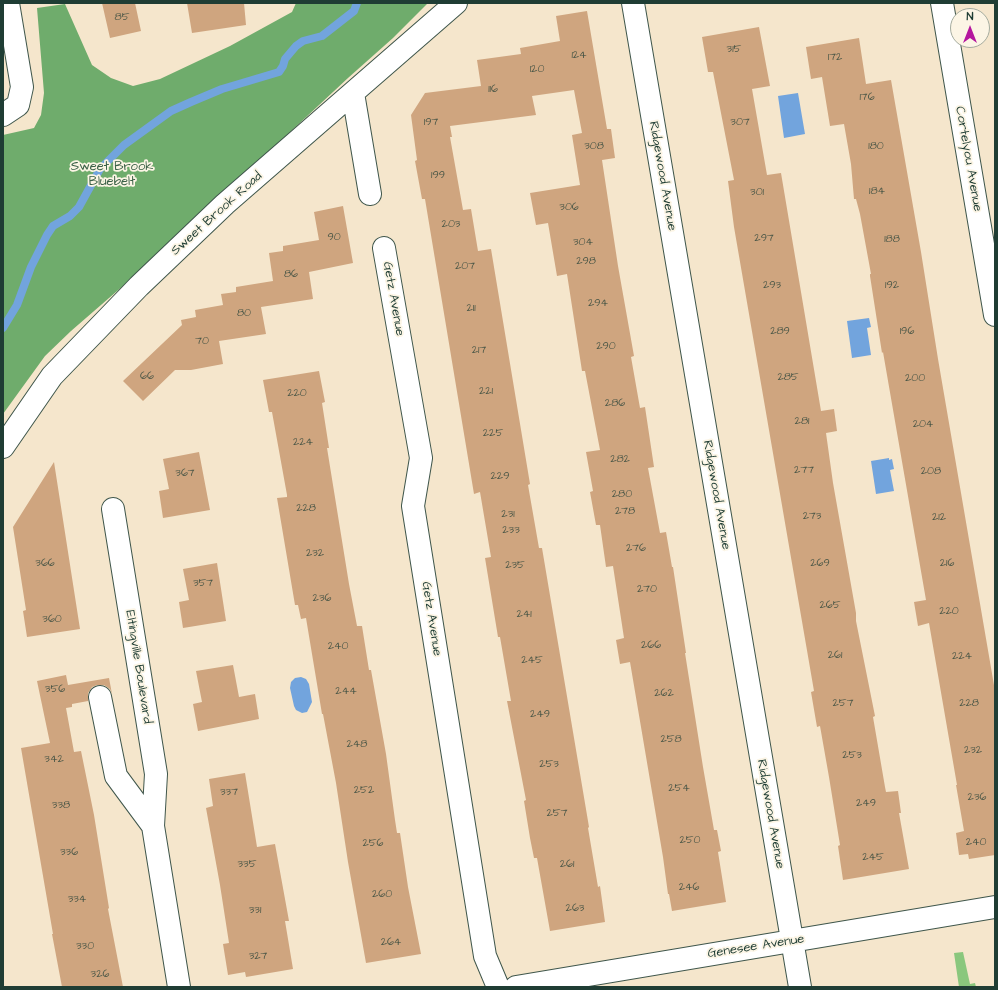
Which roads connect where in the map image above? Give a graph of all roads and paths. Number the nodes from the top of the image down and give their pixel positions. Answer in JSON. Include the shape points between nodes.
{"nodes":[{"id":1,"x":8,"y":3,"type":"edge"},
{"id":2,"x":456,"y":3,"type":"edge"},
{"id":3,"x":633,"y":3,"type":"edge"},
{"id":4,"x":942,"y":3,"type":"edge"},
{"id":5,"x":353,"y":93,"type":"junction"},
{"id":6,"x":10,"y":110,"type":"edge"},
{"id":7,"x":370,"y":194,"type":"dead end"},
{"id":8,"x":384,"y":248,"type":"dead end"},
{"id":9,"x":995,"y":315,"type":"edge"},
{"id":10,"x":3,"y":447,"type":"edge"},
{"id":11,"x":113,"y":509,"type":"dead end"},
{"id":12,"x":100,"y":697,"type":"dead end"},
{"id":13,"x":153,"y":826,"type":"junction"},
{"id":14,"x":995,"y":907,"type":"edge"},
{"id":15,"x":792,"y":941,"type":"junction"},
{"id":16,"x":179,"y":987,"type":"edge"},
{"id":17,"x":498,"y":987,"type":"edge"},
{"id":18,"x":516,"y":987,"type":"edge"},
{"id":19,"x":800,"y":987,"type":"edge"}],
"edges":[{"from":1,"to":6,"type":"street","via":[[22,87]]},
{"from":2,"to":5,"type":"street","name":"Sweet Brook Road"},
{"from":3,"to":15,"type":"street","name":"Ridgewood Avenue"},
{"from":4,"to":9,"type":"street","name":"Cortelyou Avenue"},
{"from":5,"to":7,"type":"street"},
{"from":5,"to":10,"type":"street","name":"Sweet Brook Road","via":[[225,204],[139,286],[52,376]]},
{"from":8,"to":17,"type":"street","name":"Getz Avenue","via":[[421,458],[415,513],[485,956]]},
{"from":11,"to":13,"type":"street","name":"Eltingville Boulevard","via":[[156,774]]},
{"from":12,"to":13,"type":"street","name":"Eltingville Boulevard","via":[[116,776]]},
{"from":13,"to":16,"type":"street","name":"Eltingville Boulevard"},
{"from":14,"to":15,"type":"street","name":"Genesee Avenue"},
{"from":15,"to":18,"type":"street","name":"Genesee Avenue"},
{"from":15,"to":19,"type":"street","name":"Ridgewood Avenue"}]}
